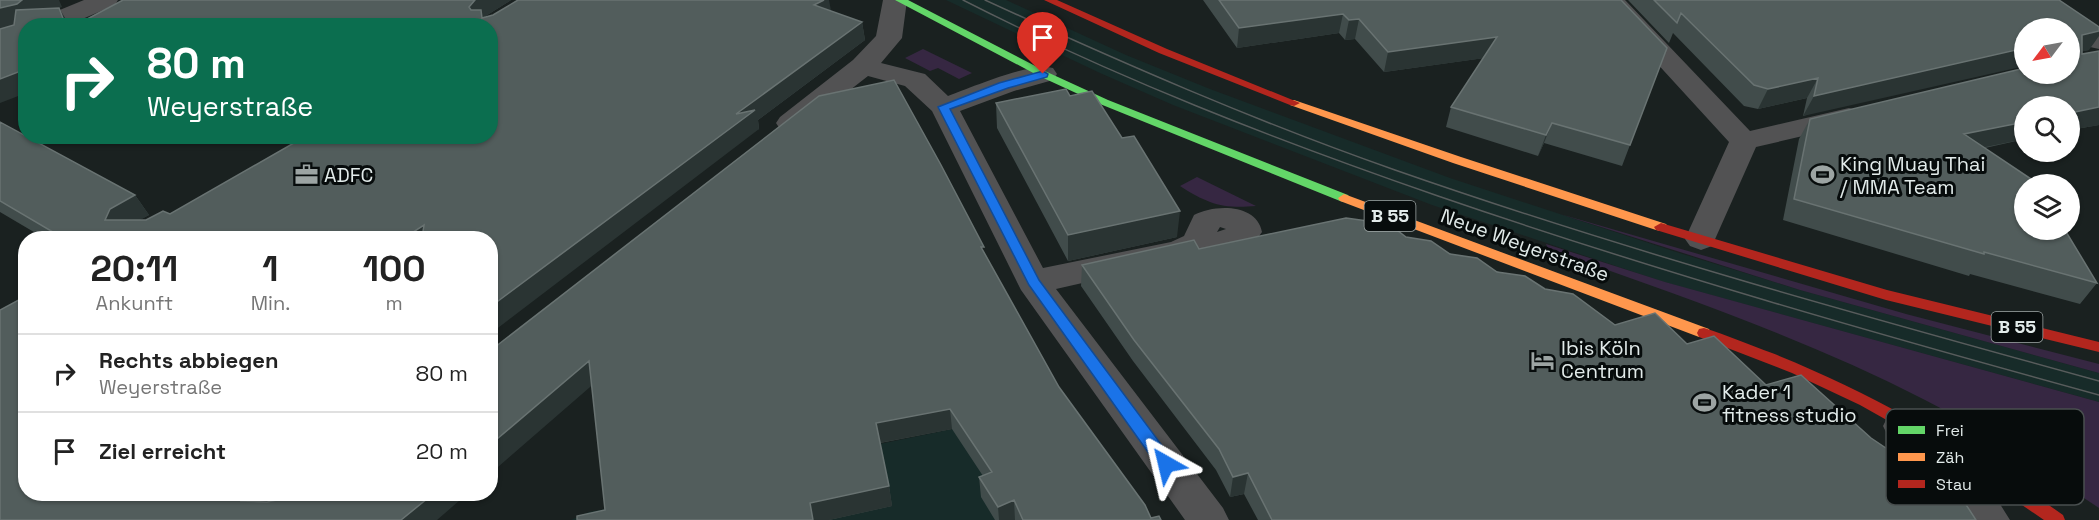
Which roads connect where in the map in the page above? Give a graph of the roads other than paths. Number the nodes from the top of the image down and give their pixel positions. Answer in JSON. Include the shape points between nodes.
{"nodes":[{"id":1,"x":106,"y":0,"type":"edge"},
{"id":2,"x":895,"y":0,"type":"edge"},
{"id":3,"x":900,"y":0,"type":"edge"},
{"id":4,"x":1049,"y":0,"type":"edge"},
{"id":5,"x":1611,"y":0,"type":"edge"},
{"id":6,"x":2038,"y":0,"type":"edge"},
{"id":7,"x":62,"y":18,"type":"edge"},
{"id":8,"x":2099,"y":41,"type":"edge"},
{"id":9,"x":863,"y":66,"type":"junction"},
{"id":10,"x":1043,"y":74,"type":"junction"},
{"id":11,"x":944,"y":107,"type":"junction"},
{"id":12,"x":1870,"y":112,"type":"edge"},
{"id":13,"x":769,"y":139,"type":"edge"},
{"id":14,"x":1744,"y":141,"type":"junction"},
{"id":15,"x":1701,"y":239,"type":"junction"},
{"id":16,"x":1180,"y":250,"type":"edge"},
{"id":17,"x":1034,"y":282,"type":"junction"},
{"id":18,"x":2099,"y":347,"type":"edge"},
{"id":19,"x":1886,"y":411,"type":"edge"},
{"id":20,"x":1979,"y":505,"type":"edge"},
{"id":21,"x":2036,"y":505,"type":"edge"},
{"id":22,"x":1208,"y":520,"type":"edge"},
{"id":23,"x":1989,"y":520,"type":"edge"},
{"id":24,"x":2057,"y":520,"type":"edge"}],
"edges":[{"from":1,"to":7,"type":"street"},
{"from":2,"to":9,"type":"street","via":[[889,38]]},
{"from":3,"to":10,"type":"main road","name":"Neue Weyerstraße","number":"B 55"},
{"from":4,"to":15,"type":"main road","number":"B 55","via":[[1108,28],[1320,113]]},
{"from":5,"to":14,"type":"street"},
{"from":6,"to":8,"type":"street"},
{"from":9,"to":11,"type":"street","via":[[915,80]]},
{"from":9,"to":13,"type":"street"},
{"from":10,"to":11,"type":"street"},
{"from":10,"to":19,"type":"main road","name":"Neue Weyerstraße","number":"B 55","via":[[1364,206],[1774,359]]},
{"from":11,"to":17,"type":"street"},
{"from":12,"to":14,"type":"street"},
{"from":14,"to":15,"type":"street"},
{"from":15,"to":18,"type":"main road","number":"B 55","via":[[1856,287]]},
{"from":16,"to":17,"type":"street"},
{"from":17,"to":22,"type":"street"},
{"from":20,"to":23,"type":"street"},
{"from":21,"to":24,"type":"main road","name":"Neue Weyerstraße","number":"B 55"}]}
